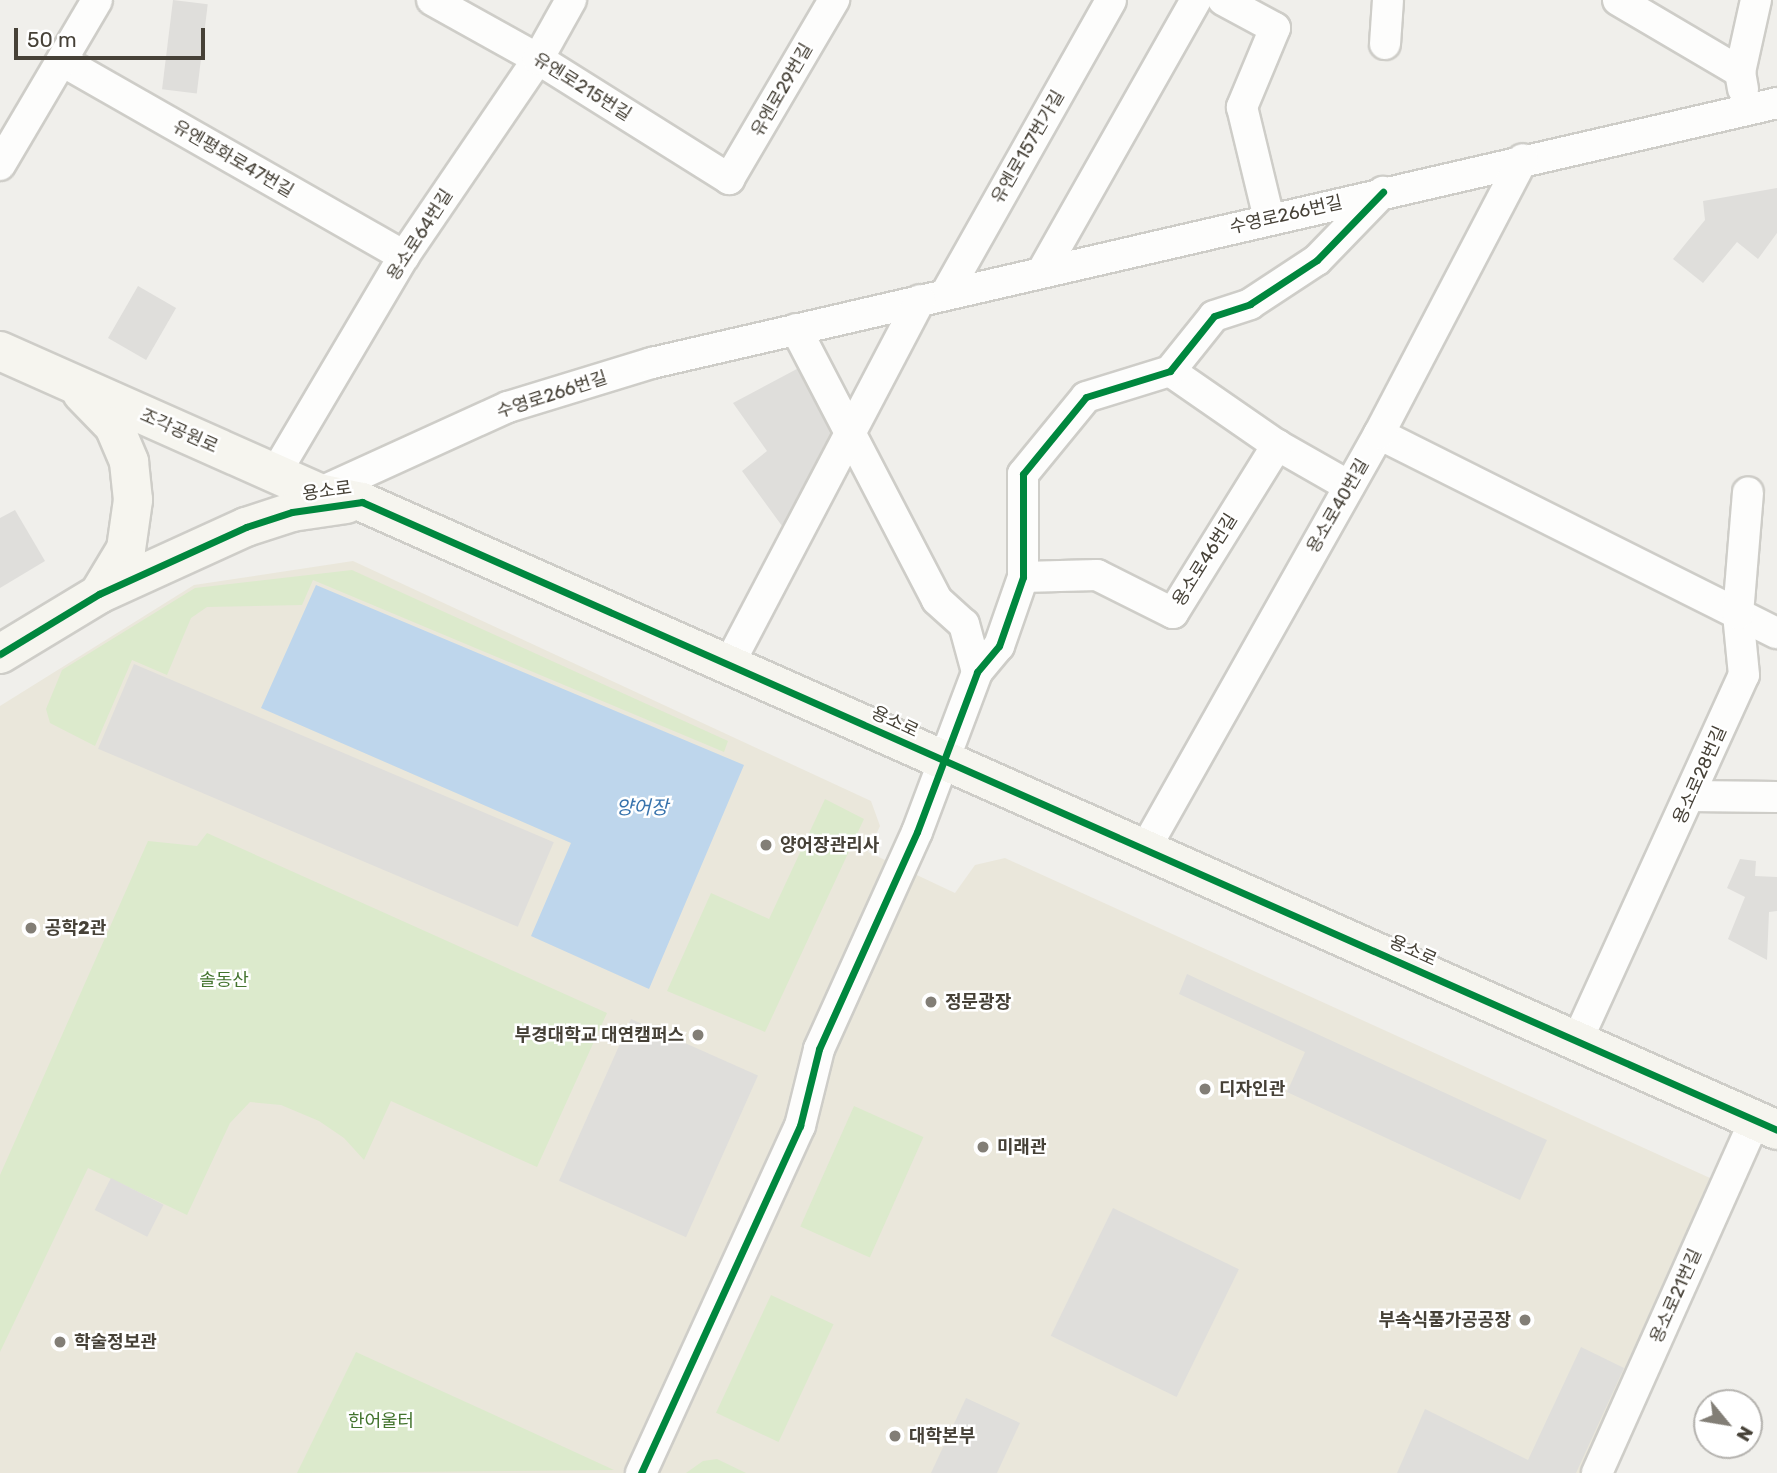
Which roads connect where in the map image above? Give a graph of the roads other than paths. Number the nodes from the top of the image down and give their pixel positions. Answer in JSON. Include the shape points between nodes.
{"nodes":[{"id":1,"x":97,"y":0,"type":"edge"},
{"id":2,"x":432,"y":0,"type":"edge"},
{"id":3,"x":571,"y":0,"type":"edge"},
{"id":4,"x":834,"y":0,"type":"edge"},
{"id":5,"x":1111,"y":0,"type":"edge"},
{"id":6,"x":1196,"y":0,"type":"edge"},
{"id":7,"x":1223,"y":0,"type":"edge"},
{"id":8,"x":1388,"y":0,"type":"edge"},
{"id":9,"x":1618,"y":0,"type":"edge"},
{"id":10,"x":1756,"y":0,"type":"edge"},
{"id":11,"x":1385,"y":44,"type":"dead end"},
{"id":12,"x":538,"y":59,"type":"junction"},
{"id":13,"x":62,"y":61,"type":"junction"},
{"id":14,"x":1740,"y":72,"type":"junction"},
{"id":15,"x":1777,"y":103,"type":"edge"},
{"id":16,"x":1746,"y":108,"type":"junction"},
{"id":17,"x":1523,"y":159,"type":"junction"},
{"id":18,"x":0,"y":165,"type":"edge"},
{"id":19,"x":729,"y":179,"type":"joint"},
{"id":20,"x":1383,"y":192,"type":"junction"},
{"id":21,"x":1269,"y":219,"type":"junction"},
{"id":22,"x":404,"y":256,"type":"junction"},
{"id":23,"x":1042,"y":272,"type":"junction"},
{"id":24,"x":932,"y":298,"type":"junction"},
{"id":25,"x":796,"y":329,"type":"junction"},
{"id":26,"x":0,"y":351,"type":"edge"},
{"id":27,"x":1170,"y":371,"type":"junction"},
{"id":28,"x":72,"y":384,"type":"junction"},
{"id":29,"x":850,"y":433,"type":"junction"},
{"id":30,"x":1379,"y":434,"type":"junction"},
{"id":31,"x":1277,"y":445,"type":"junction"},
{"id":32,"x":275,"y":474,"type":"junction"},
{"id":33,"x":1349,"y":486,"type":"junction"},
{"id":34,"x":1748,"y":492,"type":"dead end"},
{"id":35,"x":319,"y":493,"type":"junction"},
{"id":36,"x":362,"y":502,"type":"junction"},
{"id":37,"x":1023,"y":577,"type":"junction"},
{"id":38,"x":99,"y":594,"type":"junction"},
{"id":39,"x":1738,"y":614,"type":"junction"},
{"id":40,"x":1777,"y":633,"type":"edge"},
{"id":41,"x":0,"y":653,"type":"edge"},
{"id":42,"x":729,"y":664,"type":"junction"},
{"id":43,"x":977,"y":672,"type":"junction"},
{"id":44,"x":941,"y":760,"type":"junction"},
{"id":45,"x":1691,"y":796,"type":"junction"},
{"id":46,"x":1777,"y":797,"type":"edge"},
{"id":47,"x":1145,"y":849,"type":"junction"},
{"id":48,"x":1577,"y":1041,"type":"junction"},
{"id":49,"x":1766,"y":1125,"type":"edge"},
{"id":50,"x":641,"y":1473,"type":"edge"},
{"id":51,"x":1597,"y":1473,"type":"edge"}],
"edges":[{"from":1,"to":13,"type":"street"},
{"from":2,"to":12,"type":"street","name":"유엔로215번길"},
{"from":3,"to":12,"type":"street","name":"용소로64번길"},
{"from":4,"to":19,"type":"street","name":"유엔로29번길"},
{"from":5,"to":24,"type":"street","name":"유엔로157번가길"},
{"from":6,"to":23,"type":"street"},
{"from":7,"to":21,"type":"street","via":[[1275,28],[1242,107]]},
{"from":8,"to":11,"type":"street"},
{"from":9,"to":14,"type":"street"},
{"from":10,"to":14,"type":"street"},
{"from":12,"to":19,"type":"street","name":"유엔로215번길"},
{"from":12,"to":22,"type":"street","name":"용소로64번길"},
{"from":13,"to":18,"type":"street"},
{"from":13,"to":22,"type":"street","name":"유엔평화로47번길"},
{"from":14,"to":16,"type":"street"},
{"from":15,"to":16,"type":"street","name":"수영로266번길"},
{"from":16,"to":17,"type":"street","name":"수영로266번길"},
{"from":17,"to":20,"type":"street","name":"수영로266번길"},
{"from":17,"to":30,"type":"street","name":"용소로40번길"},
{"from":20,"to":21,"type":"street","name":"수영로266번길"},
{"from":20,"to":27,"type":"street","via":[[1317,260],[1250,304],[1214,316]]},
{"from":21,"to":23,"type":"street","name":"수영로266번길"},
{"from":22,"to":32,"type":"street","name":"용소로64번길"},
{"from":23,"to":24,"type":"street","name":"수영로266번길"},
{"from":24,"to":25,"type":"street","name":"수영로266번길"},
{"from":24,"to":29,"type":"street","name":"유엔로157번가길"},
{"from":25,"to":29,"type":"street"},
{"from":25,"to":35,"type":"street","name":"수영로266번길","via":[[652,363],[508,407]]},
{"from":26,"to":28,"type":"main road","name":"조각공원로"},
{"from":27,"to":31,"type":"street"},
{"from":27,"to":37,"type":"street","via":[[1086,397],[1023,474]]},
{"from":28,"to":32,"type":"main road","name":"조각공원로"},
{"from":28,"to":38,"type":"main road","via":[[114,426],[129,462],[133,500],[126,549]]},
{"from":29,"to":42,"type":"street","name":"유엔로157번가길"},
{"from":29,"to":43,"type":"street","via":[[937,600],[964,624]]},
{"from":30,"to":33,"type":"street","name":"용소로40번길"},
{"from":30,"to":39,"type":"street"},
{"from":31,"to":33,"type":"street"},
{"from":31,"to":37,"type":"street","name":"용소로46번길","via":[[1173,612],[1097,575]]},
{"from":32,"to":35,"type":"main road","name":"조각공원로"},
{"from":33,"to":47,"type":"street","name":"용소로40번길"},
{"from":34,"to":39,"type":"street","name":"용소로28번길"},
{"from":35,"to":36,"type":"main road","name":"조각공원로"},
{"from":36,"to":38,"type":"main road","name":"용소로","via":[[292,512],[246,527]]},
{"from":36,"to":42,"type":"main road","name":"용소로"},
{"from":37,"to":43,"type":"street","via":[[999,646]]},
{"from":38,"to":41,"type":"main road","name":"용소로"},
{"from":39,"to":40,"type":"street"},
{"from":39,"to":45,"type":"street","name":"용소로28번길","via":[[1744,675]]},
{"from":42,"to":44,"type":"main road","name":"용소로"},
{"from":43,"to":44,"type":"street"},
{"from":44,"to":47,"type":"main road","name":"용소로"},
{"from":44,"to":50,"type":"street","via":[[917,832],[818,1049],[800,1126]]},
{"from":45,"to":46,"type":"street"},
{"from":45,"to":48,"type":"street","name":"용소로28번길"},
{"from":47,"to":48,"type":"main road","name":"용소로"},
{"from":48,"to":49,"type":"main road","name":"용소로"},
{"from":49,"to":51,"type":"street","name":"용소로21번길"}]}
